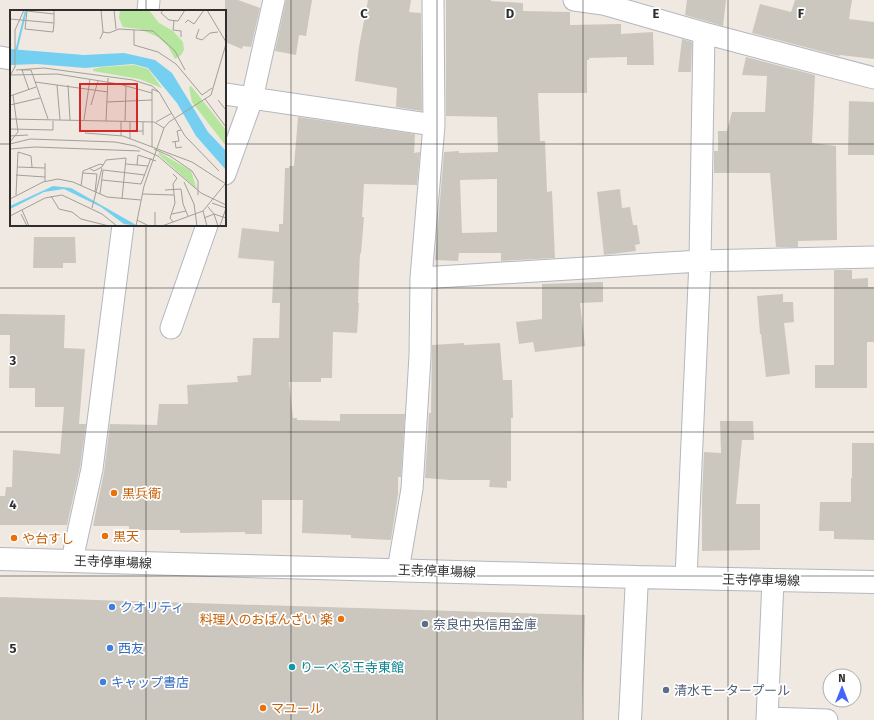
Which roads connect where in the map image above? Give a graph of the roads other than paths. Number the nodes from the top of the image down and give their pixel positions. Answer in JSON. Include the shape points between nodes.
{"nodes":[{"id":1,"x":149,"y":0,"type":"edge"},
{"id":2,"x":274,"y":0,"type":"edge"},
{"id":3,"x":433,"y":0,"type":"edge"},
{"id":4,"x":574,"y":0,"type":"edge"},
{"id":5,"x":148,"y":10,"type":"edge"},
{"id":6,"x":704,"y":33,"type":"junction"},
{"id":7,"x":0,"y":57,"type":"edge"},
{"id":8,"x":10,"y":59,"type":"edge"},
{"id":9,"x":874,"y":78,"type":"edge"},
{"id":10,"x":226,"y":94,"type":"edge"},
{"id":11,"x":252,"y":99,"type":"junction"},
{"id":12,"x":434,"y":125,"type":"junction"},
{"id":13,"x":226,"y":171,"type":"edge"},
{"id":14,"x":123,"y":226,"type":"edge"},
{"id":15,"x":207,"y":226,"type":"edge"},
{"id":16,"x":874,"y":257,"type":"edge"},
{"id":17,"x":700,"y":261,"type":"junction"},
{"id":18,"x":422,"y":278,"type":"junction"},
{"id":19,"x":171,"y":328,"type":"dead end"},
{"id":20,"x":0,"y":559,"type":"edge"},
{"id":21,"x":72,"y":560,"type":"junction"},
{"id":22,"x":398,"y":570,"type":"junction"},
{"id":23,"x":637,"y":577,"type":"junction"},
{"id":24,"x":686,"y":578,"type":"junction"},
{"id":25,"x":773,"y":580,"type":"junction"},
{"id":26,"x":874,"y":582,"type":"edge"},
{"id":27,"x":767,"y":719,"type":"edge"},
{"id":28,"x":630,"y":720,"type":"edge"},
{"id":29,"x":827,"y":720,"type":"edge"}],
"edges":[{"from":1,"to":5,"type":"street"},
{"from":2,"to":11,"type":"street"},
{"from":3,"to":12,"type":"street"},
{"from":4,"to":6,"type":"street","via":[[603,4]]},
{"from":6,"to":9,"type":"street"},
{"from":6,"to":17,"type":"street"},
{"from":7,"to":8,"type":"street"},
{"from":10,"to":11,"type":"street"},
{"from":11,"to":12,"type":"street"},
{"from":11,"to":13,"type":"street"},
{"from":12,"to":18,"type":"street"},
{"from":14,"to":21,"type":"street","via":[[92,469]]},
{"from":15,"to":19,"type":"street"},
{"from":16,"to":17,"type":"street"},
{"from":17,"to":18,"type":"street"},
{"from":17,"to":24,"type":"street"},
{"from":18,"to":22,"type":"street","via":[[412,489]]},
{"from":20,"to":21,"type":"main road","name":"王寺停車場線"},
{"from":21,"to":22,"type":"main road","name":"王寺停車場線"},
{"from":22,"to":23,"type":"main road","name":"王寺停車場線"},
{"from":23,"to":24,"type":"main road","name":"王寺停車場線"},
{"from":23,"to":28,"type":"main road"},
{"from":24,"to":25,"type":"main road","name":"王寺停車場線"},
{"from":25,"to":26,"type":"main road","name":"王寺停車場線"},
{"from":25,"to":27,"type":"street"},
{"from":27,"to":29,"type":"street"}]}
